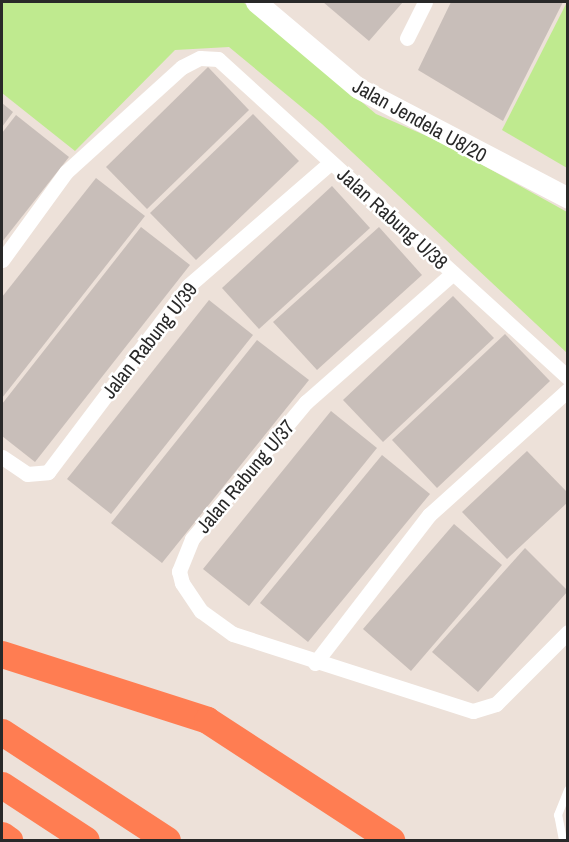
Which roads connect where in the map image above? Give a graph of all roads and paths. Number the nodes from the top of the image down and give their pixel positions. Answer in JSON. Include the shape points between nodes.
{"nodes":[{"id":1,"x":256,"y":2,"type":"edge"},
{"id":2,"x":425,"y":2,"type":"edge"},
{"id":3,"x":407,"y":38,"type":"dead end"},
{"id":4,"x":331,"y":162,"type":"junction"},
{"id":5,"x":567,"y":198,"type":"edge"},
{"id":6,"x":2,"y":260,"type":"edge"},
{"id":7,"x":453,"y":273,"type":"junction"},
{"id":8,"x":567,"y":377,"type":"edge"},
{"id":9,"x":567,"y":390,"type":"edge"},
{"id":10,"x":2,"y":457,"type":"edge"},
{"id":11,"x":567,"y":632,"type":"edge"},
{"id":12,"x":2,"y":654,"type":"edge"},
{"id":13,"x":315,"y":663,"type":"junction"},
{"id":14,"x":2,"y":732,"type":"edge"},
{"id":15,"x":2,"y":785,"type":"edge"},
{"id":16,"x":567,"y":790,"type":"edge"},
{"id":17,"x":2,"y":835,"type":"edge"},
{"id":18,"x":567,"y":837,"type":"edge"},
{"id":19,"x":9,"y":840,"type":"edge"},
{"id":20,"x":86,"y":840,"type":"edge"},
{"id":21,"x":168,"y":840,"type":"edge"},
{"id":22,"x":391,"y":840,"type":"edge"},
{"id":23,"x":562,"y":840,"type":"edge"}],
"edges":[{"from":1,"to":5,"type":"street","name":"Jalan Jendela U8/20","via":[[358,88]]},
{"from":2,"to":3,"type":"street"},
{"from":4,"to":6,"type":"street","name":"Jalan Rabung U/38","via":[[218,59],[200,58],[182,67],[66,172]]},
{"from":4,"to":7,"type":"street","name":"Jalan Rabung U/38"},
{"from":4,"to":10,"type":"street","name":"Jalan Rabung U/39","via":[[188,286],[48,472],[27,474]]},
{"from":7,"to":8,"type":"street","name":"Jalan Rabung U/38"},
{"from":7,"to":13,"type":"street","name":"Jalan Rabung U/37","via":[[306,402],[183,555],[182,584],[201,611],[233,634]]},
{"from":9,"to":13,"type":"street","via":[[429,515]]},
{"from":11,"to":13,"type":"street","name":"Jalan Rabung U/37","via":[[488,709],[473,711]]},
{"from":12,"to":22,"type":"highway","via":[[207,720]]},
{"from":14,"to":21,"type":"highway"},
{"from":15,"to":20,"type":"highway"},
{"from":16,"to":23,"type":"lane","via":[[558,815]]},
{"from":17,"to":19,"type":"highway"},
{"from":18,"to":23,"type":"lane"}]}
